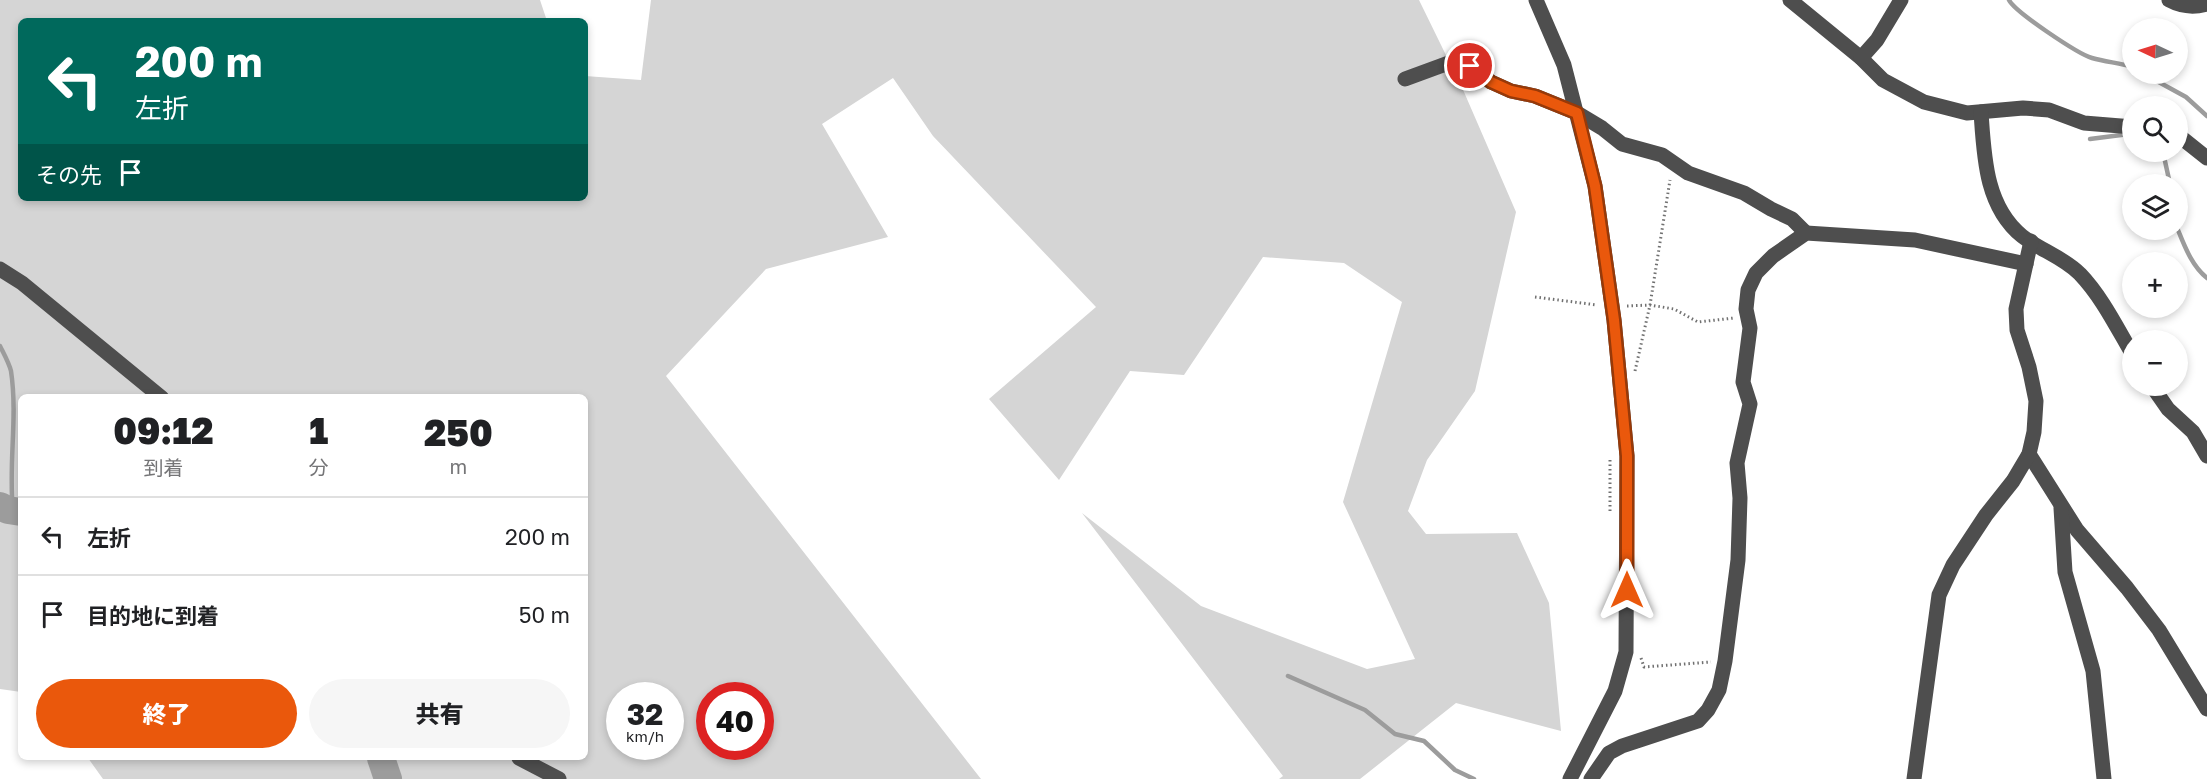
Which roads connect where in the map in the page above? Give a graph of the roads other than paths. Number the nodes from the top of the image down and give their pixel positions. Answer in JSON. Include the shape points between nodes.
{"nodes":[{"id":1,"x":1536,"y":0,"type":"edge"},
{"id":2,"x":1790,"y":0,"type":"edge"},
{"id":3,"x":1901,"y":0,"type":"edge"},
{"id":4,"x":2169,"y":0,"type":"edge"},
{"id":5,"x":2207,"y":4,"type":"edge"},
{"id":6,"x":1861,"y":58,"type":"junction"},
{"id":7,"x":1405,"y":79,"type":"dead end"},
{"id":8,"x":1981,"y":112,"type":"junction"},
{"id":9,"x":1577,"y":113,"type":"junction"},
{"id":10,"x":2122,"y":126,"type":"edge"},
{"id":11,"x":2188,"y":143,"type":"edge"},
{"id":12,"x":2207,"y":158,"type":"edge"},
{"id":13,"x":1806,"y":233,"type":"junction"},
{"id":14,"x":2031,"y":241,"type":"junction"},
{"id":15,"x":2026,"y":264,"type":"junction"},
{"id":16,"x":0,"y":269,"type":"edge"},
{"id":17,"x":2122,"y":336,"type":"edge"},
{"id":18,"x":157,"y":394,"type":"edge"},
{"id":19,"x":2159,"y":396,"type":"edge"},
{"id":20,"x":2029,"y":454,"type":"junction"},
{"id":21,"x":2207,"y":456,"type":"edge"},
{"id":22,"x":2061,"y":505,"type":"junction"},
{"id":23,"x":2207,"y":709,"type":"edge"},
{"id":24,"x":523,"y":760,"type":"edge"},
{"id":25,"x":559,"y":779,"type":"edge"},
{"id":26,"x":1570,"y":779,"type":"edge"},
{"id":27,"x":1591,"y":779,"type":"edge"},
{"id":28,"x":1914,"y":779,"type":"edge"},
{"id":29,"x":2104,"y":779,"type":"edge"}],
"edges":[{"from":1,"to":9,"type":"street","via":[[1564,65]]},
{"from":2,"to":6,"type":"street"},
{"from":3,"to":6,"type":"street"},
{"from":4,"to":5,"type":"street","via":[[2196,7]]},
{"from":6,"to":8,"type":"street","via":[[1883,80],[1924,102],[1967,113]]},
{"from":7,"to":9,"type":"street","via":[[1454,61],[1470,66],[1511,91]]},
{"from":8,"to":10,"type":"street","via":[[2049,110],[2084,123]]},
{"from":8,"to":14,"type":"street","via":[[1988,177],[1995,196],[2004,216]]},
{"from":9,"to":13,"type":"street","via":[[1622,144],[1662,155],[1688,173],[1744,193],[1792,219]]},
{"from":9,"to":26,"type":"street","via":[[1595,186],[1612,306],[1627,456],[1627,613],[1626,652],[1616,691]]},
{"from":11,"to":12,"type":"street"},
{"from":13,"to":15,"type":"street","via":[[1915,240]]},
{"from":13,"to":27,"type":"street","via":[[1773,256],[1756,273],[1748,290],[1750,328],[1743,382],[1750,404],[1737,463],[1738,560],[1719,690],[1698,721],[1609,753]]},
{"from":14,"to":15,"type":"street"},
{"from":14,"to":17,"type":"street","via":[[2078,272],[2094,289]]},
{"from":15,"to":20,"type":"street","via":[[2016,309],[2017,330],[2036,402]]},
{"from":16,"to":18,"type":"street"},
{"from":19,"to":21,"type":"street","via":[[2193,432]]},
{"from":20,"to":22,"type":"street"},
{"from":20,"to":28,"type":"street","via":[[1953,565],[1939,595]]},
{"from":22,"to":23,"type":"street","via":[[2159,630]]},
{"from":22,"to":29,"type":"street","via":[[2065,572],[2093,671]]},
{"from":24,"to":25,"type":"street"}]}
